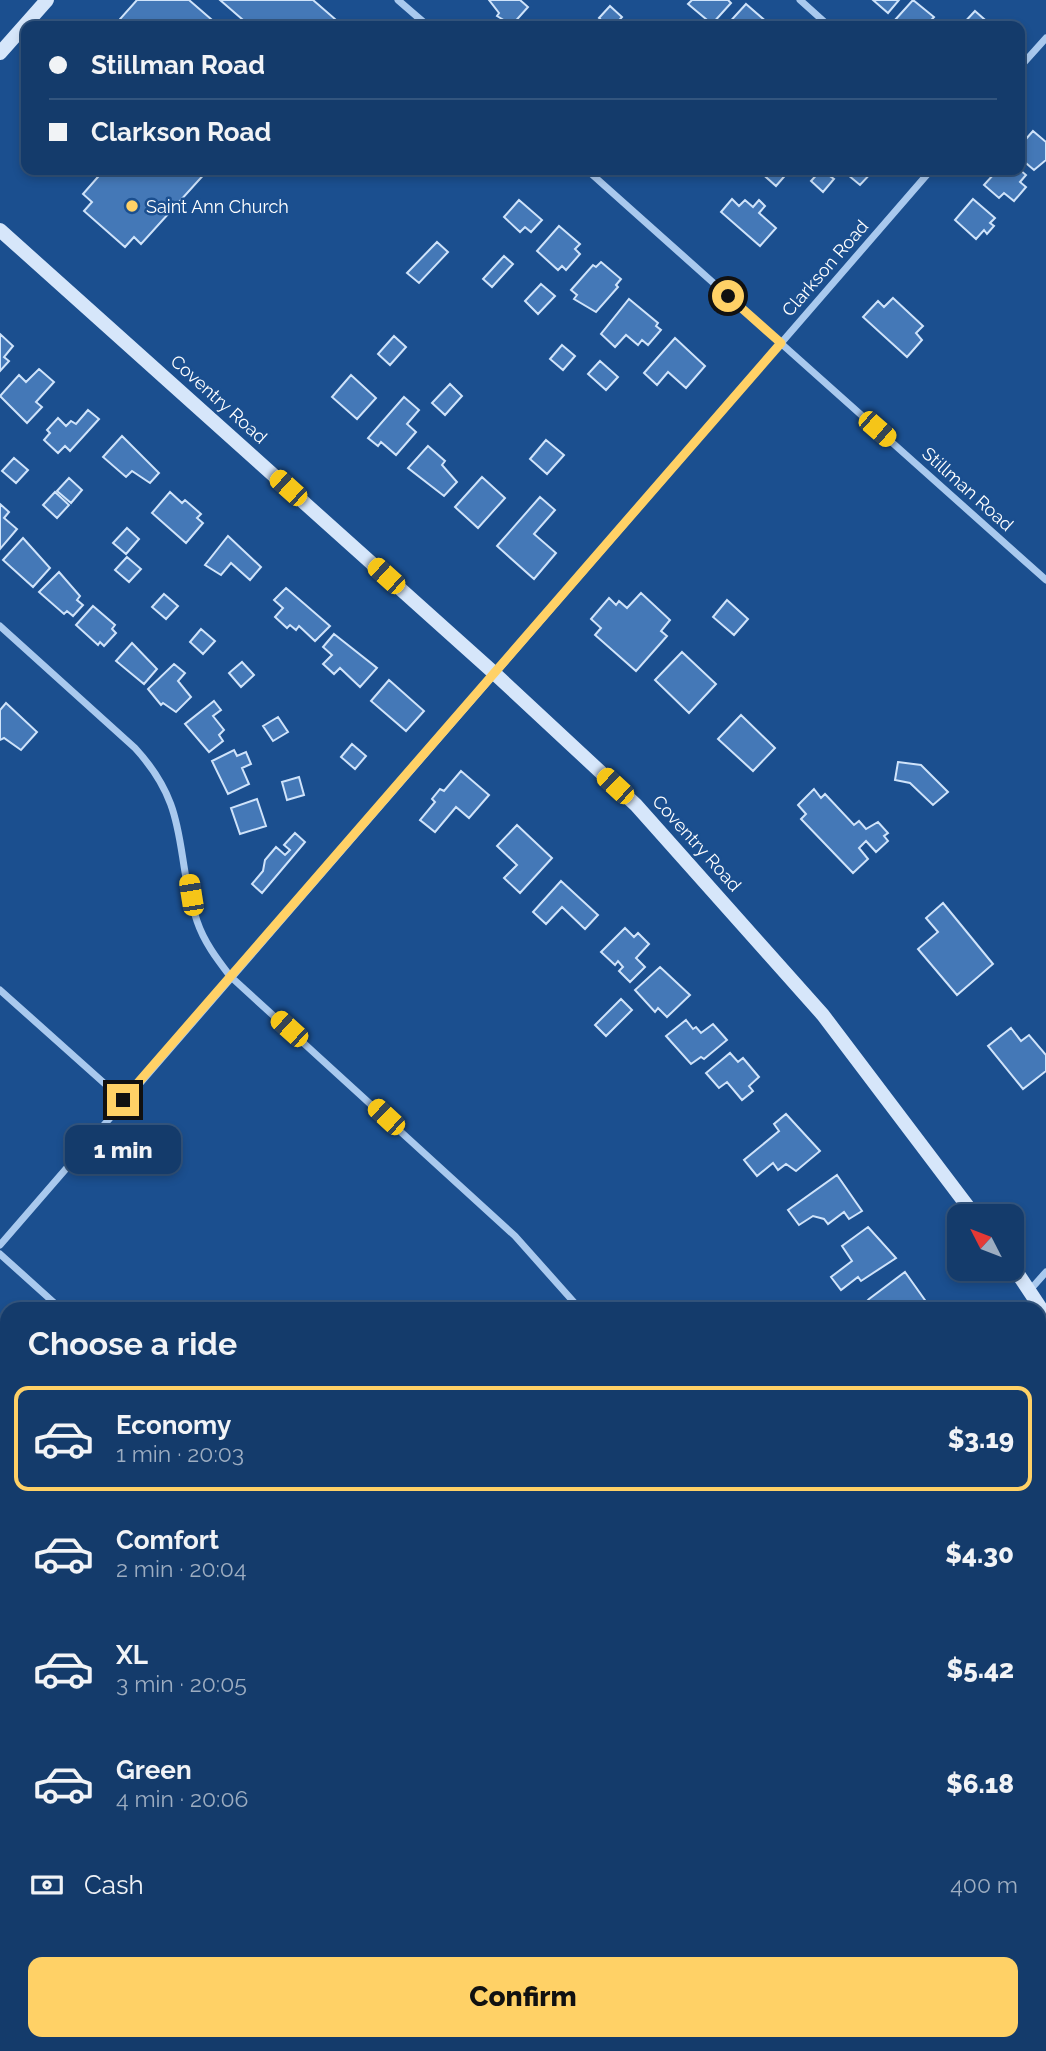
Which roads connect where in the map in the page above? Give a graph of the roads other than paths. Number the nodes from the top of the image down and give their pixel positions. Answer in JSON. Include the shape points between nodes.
{"nodes":[{"id":1,"x":47,"y":0,"type":"edge"},
{"id":2,"x":398,"y":0,"type":"edge"},
{"id":3,"x":800,"y":0,"type":"edge"},
{"id":4,"x":28,"y":21,"type":"edge"},
{"id":5,"x":422,"y":21,"type":"edge"},
{"id":6,"x":823,"y":21,"type":"edge"},
{"id":7,"x":21,"y":29,"type":"edge"},
{"id":8,"x":1046,"y":38,"type":"edge"},
{"id":9,"x":0,"y":53,"type":"edge"},
{"id":10,"x":1025,"y":61,"type":"edge"},
{"id":11,"x":593,"y":175,"type":"edge"},
{"id":12,"x":927,"y":175,"type":"edge"},
{"id":13,"x":0,"y":230,"type":"edge"},
{"id":14,"x":781,"y":343,"type":"junction"},
{"id":15,"x":1046,"y":580,"type":"edge"},
{"id":16,"x":0,"y":626,"type":"edge"},
{"id":17,"x":493,"y":672,"type":"junction"},
{"id":18,"x":230,"y":976,"type":"junction"},
{"id":19,"x":0,"y":990,"type":"edge"},
{"id":20,"x":123,"y":1100,"type":"junction"},
{"id":21,"x":966,"y":1204,"type":"edge"},
{"id":22,"x":0,"y":1245,"type":"edge"},
{"id":23,"x":0,"y":1254,"type":"edge"},
{"id":24,"x":1046,"y":1272,"type":"edge"},
{"id":25,"x":1024,"y":1281,"type":"edge"},
{"id":26,"x":1030,"y":1290,"type":"junction"},
{"id":27,"x":53,"y":1302,"type":"edge"},
{"id":28,"x":574,"y":1302,"type":"edge"},
{"id":29,"x":1037,"y":1302,"type":"edge"}],
"edges":[{"from":1,"to":4,"type":"street"},
{"from":2,"to":5,"type":"street"},
{"from":3,"to":6,"type":"street"},
{"from":7,"to":9,"type":"street"},
{"from":8,"to":10,"type":"street"},
{"from":11,"to":14,"type":"street","name":"Stillman Road"},
{"from":12,"to":14,"type":"street","name":"Clarkson Road"},
{"from":13,"to":17,"type":"street","name":"Coventry Road"},
{"from":14,"to":15,"type":"street","name":"Stillman Road"},
{"from":14,"to":17,"type":"street","name":"Clarkson Road"},
{"from":16,"to":18,"type":"street","via":[[135,748],[154,771],[175,813],[197,921],[207,945]]},
{"from":17,"to":18,"type":"street","name":"Clarkson Road"},
{"from":17,"to":21,"type":"street","name":"Coventry Road","via":[[636,805],[780,964]]},
{"from":18,"to":20,"type":"street","name":"Clarkson Road"},
{"from":18,"to":28,"type":"street","via":[[515,1236]]},
{"from":19,"to":20,"type":"street"},
{"from":20,"to":22,"type":"street","name":"Clarkson Road"},
{"from":23,"to":27,"type":"street"},
{"from":24,"to":26,"type":"street"},
{"from":25,"to":26,"type":"street"},
{"from":26,"to":29,"type":"street"}]}
